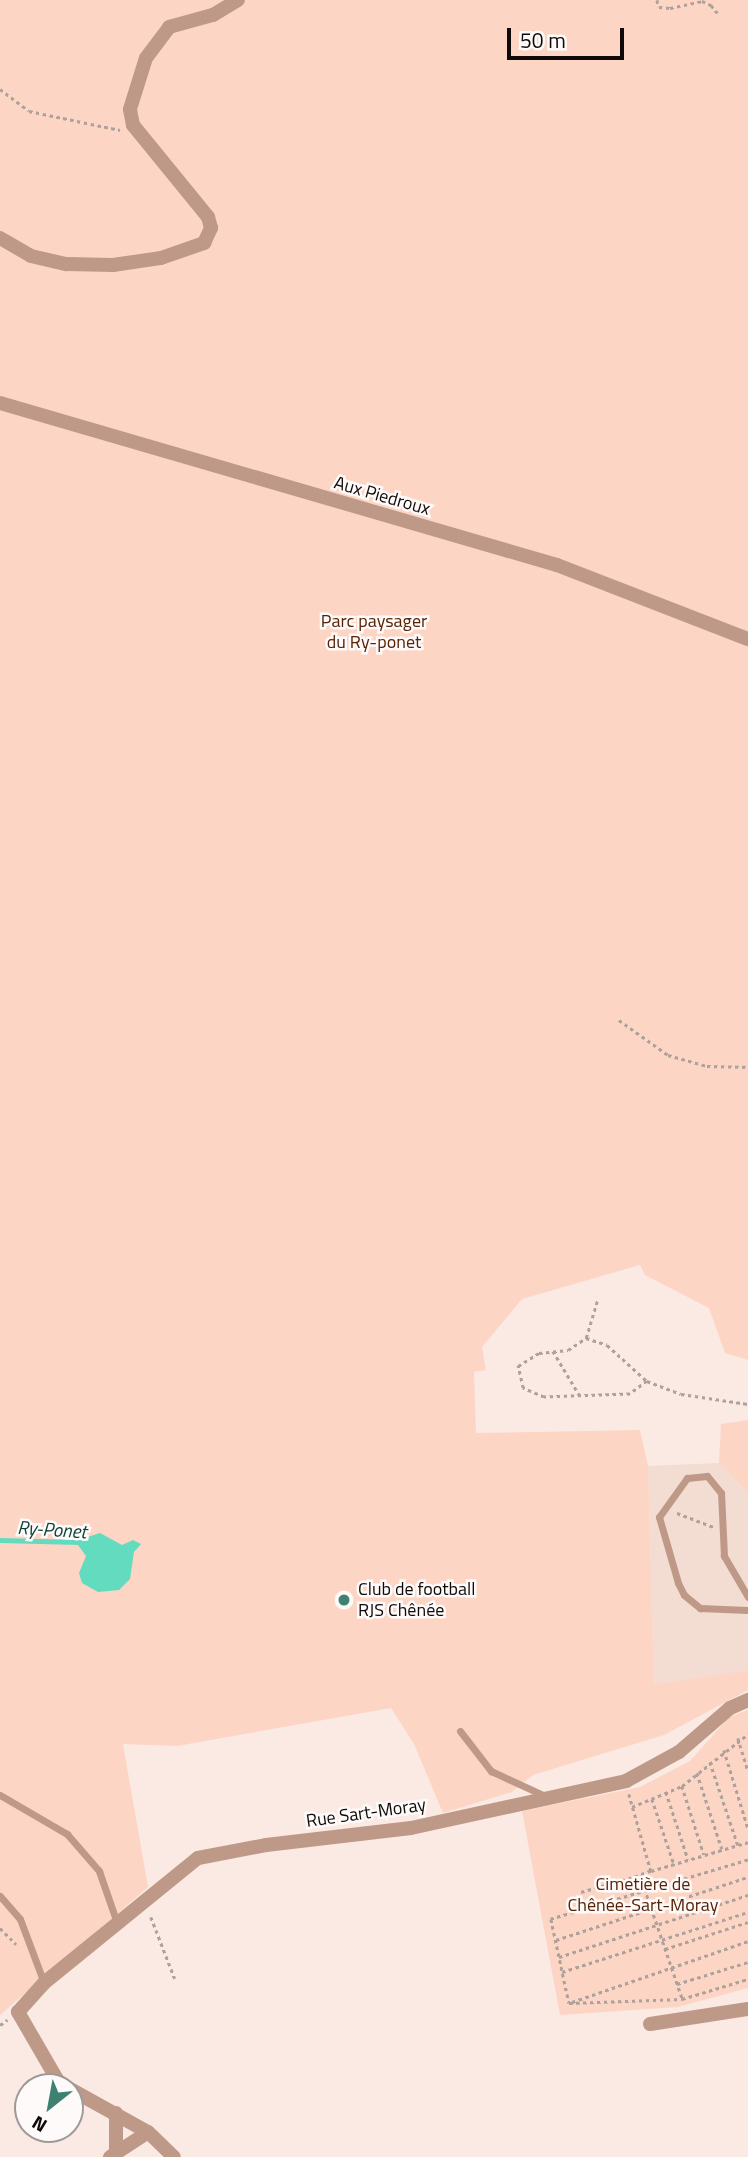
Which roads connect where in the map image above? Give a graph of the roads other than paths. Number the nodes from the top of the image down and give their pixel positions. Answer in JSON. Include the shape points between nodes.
{"nodes":[{"id":1,"x":238,"y":0,"type":"edge"},
{"id":2,"x":0,"y":238,"type":"edge"},
{"id":3,"x":0,"y":403,"type":"edge"},
{"id":4,"x":748,"y":639,"type":"edge"},
{"id":5,"x":748,"y":1597,"type":"edge"},
{"id":6,"x":748,"y":1610,"type":"edge"},
{"id":7,"x":748,"y":1700,"type":"edge"},
{"id":8,"x":460,"y":1731,"type":"dead end"},
{"id":9,"x":0,"y":1795,"type":"edge"},
{"id":10,"x":552,"y":1799,"type":"junction"},
{"id":11,"x":0,"y":1896,"type":"edge"},
{"id":12,"x":118,"y":1926,"type":"junction"},
{"id":13,"x":44,"y":1983,"type":"junction"},
{"id":14,"x":748,"y":2009,"type":"edge"},
{"id":15,"x":650,"y":2024,"type":"dead end"},
{"id":16,"x":53,"y":2073,"type":"edge"},
{"id":17,"x":84,"y":2096,"type":"edge"},
{"id":18,"x":116,"y":2113,"type":"junction"},
{"id":19,"x":148,"y":2132,"type":"junction"},
{"id":20,"x":113,"y":2155,"type":"edge"},
{"id":21,"x":174,"y":2157,"type":"edge"}],
"edges":[{"from":1,"to":2,"type":"street","via":[[214,15],[169,27],[135,86],[130,109],[133,125],[208,217],[211,228],[204,243],[114,265],[67,264],[31,256]]},
{"from":3,"to":4,"type":"street","name":"Aux Piedroux","via":[[556,565]]},
{"from":5,"to":6,"type":"lane","via":[[730,1572],[722,1531],[722,1493],[707,1476],[697,1475],[680,1484],[659,1517],[684,1595],[700,1608]]},
{"from":7,"to":10,"type":"street","name":"Rue Sart-Moray","via":[[730,1708],[679,1752],[626,1781]]},
{"from":8,"to":10,"type":"lane","via":[[491,1772]]},
{"from":9,"to":12,"type":"lane","via":[[67,1834],[99,1871]]},
{"from":10,"to":12,"type":"street","name":"Rue Sart-Moray","via":[[411,1828],[198,1858]]},
{"from":11,"to":13,"type":"lane","via":[[20,1919]]},
{"from":12,"to":13,"type":"street","name":"Rue Sart-Moray"},
{"from":13,"to":16,"type":"street","name":"Rue Sart-Moray","via":[[18,2012]]},
{"from":14,"to":15,"type":"street"},
{"from":17,"to":18,"type":"street"},
{"from":18,"to":19,"type":"street"},
{"from":18,"to":20,"type":"street"},
{"from":19,"to":20,"type":"street"},
{"from":19,"to":21,"type":"street"}]}
